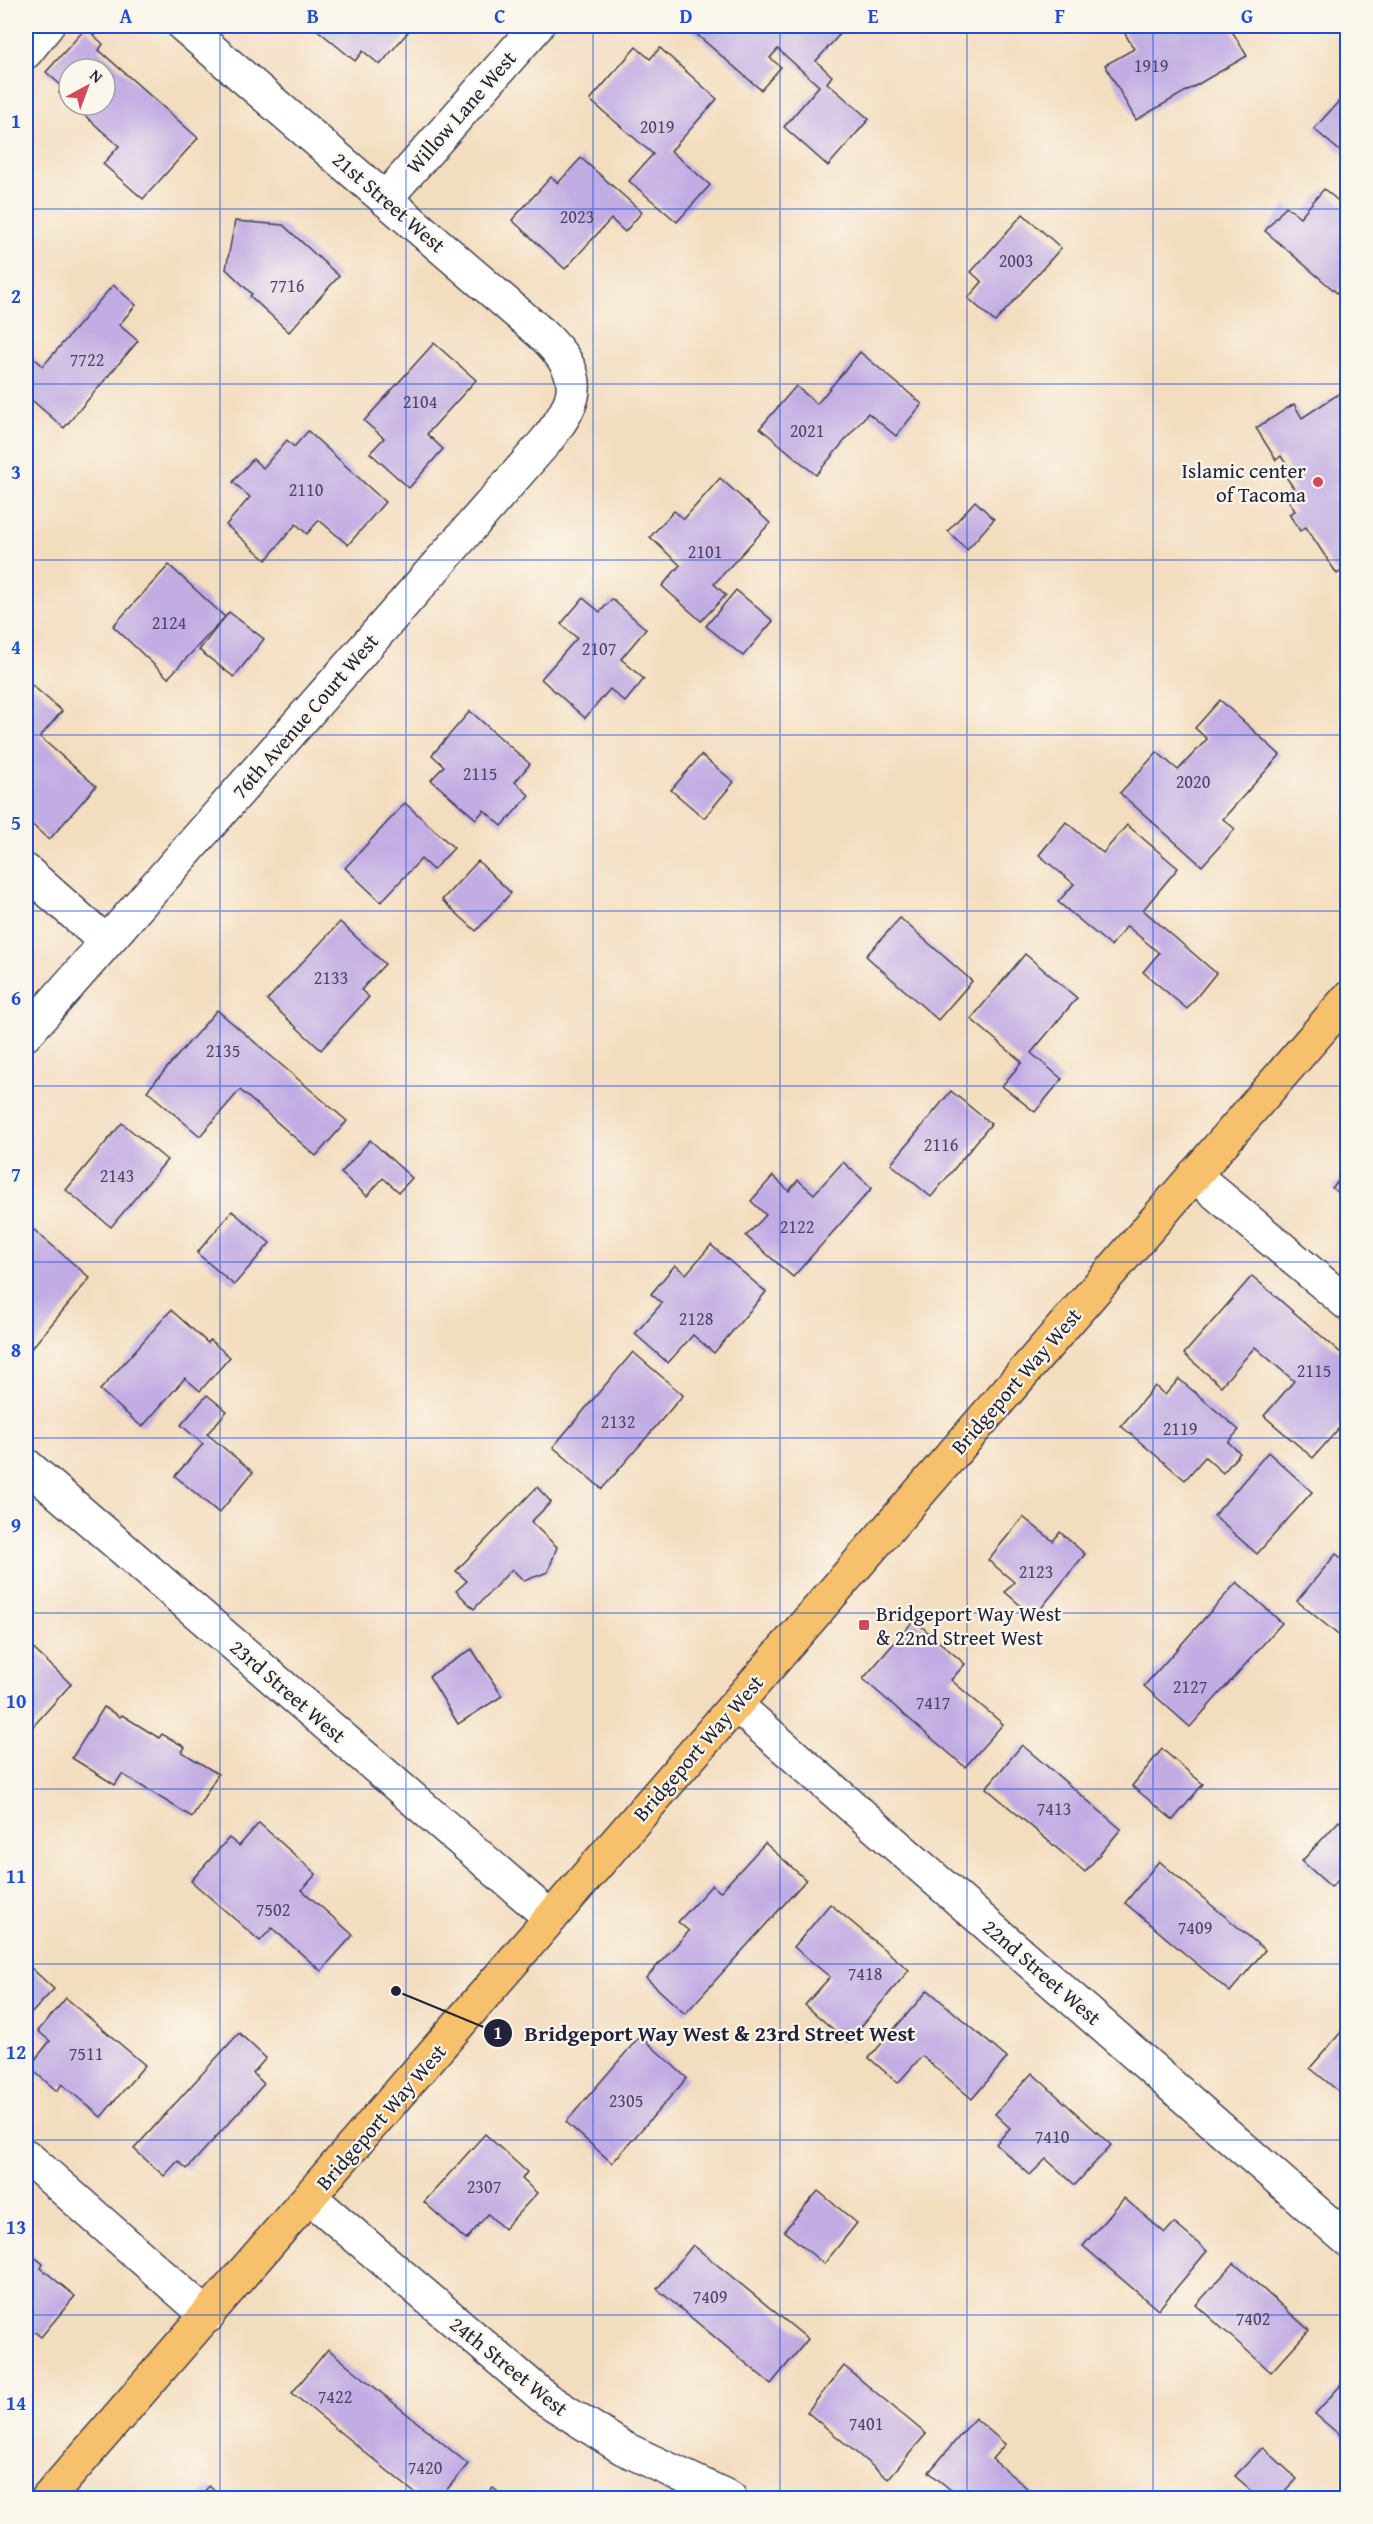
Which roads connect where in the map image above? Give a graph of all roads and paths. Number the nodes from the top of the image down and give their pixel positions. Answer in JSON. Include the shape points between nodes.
{"nodes":[{"id":1,"x":47,"y":26,"type":"edge"},
{"id":2,"x":184,"y":26,"type":"edge"},
{"id":3,"x":537,"y":26,"type":"edge"},
{"id":4,"x":26,"y":52,"type":"edge"},
{"id":5,"x":385,"y":199,"type":"junction"},
{"id":6,"x":575,"y":391,"type":"joint"},
{"id":7,"x":26,"y":871,"type":"edge"},
{"id":8,"x":106,"y":942,"type":"junction"},
{"id":9,"x":1347,"y":998,"type":"edge"},
{"id":10,"x":26,"y":1034,"type":"edge"},
{"id":11,"x":1194,"y":1175,"type":"junction"},
{"id":12,"x":1347,"y":1304,"type":"edge"},
{"id":13,"x":26,"y":1465,"type":"edge"},
{"id":14,"x":736,"y":1705,"type":"junction"},
{"id":15,"x":551,"y":1918,"type":"junction"},
{"id":16,"x":26,"y":2156,"type":"edge"},
{"id":17,"x":310,"y":2198,"type":"junction"},
{"id":18,"x":1347,"y":2240,"type":"edge"},
{"id":19,"x":208,"y":2316,"type":"junction"},
{"id":20,"x":48,"y":2499,"type":"edge"},
{"id":21,"x":730,"y":2499,"type":"edge"}],
"edges":[{"from":1,"to":4,"type":"street"},
{"from":2,"to":5,"type":"street","name":"21st Street West"},
{"from":3,"to":5,"type":"street","name":"Willow Lane West"},
{"from":5,"to":6,"type":"street","name":"21st Street West","via":[[554,346],[572,372]]},
{"from":6,"to":8,"type":"street","name":"76th Avenue Court West","via":[[562,420],[546,441]]},
{"from":7,"to":8,"type":"street"},
{"from":8,"to":10,"type":"street","name":"76th Avenue Court West"},
{"from":9,"to":11,"type":"main road","name":"Bridgeport Way West"},
{"from":11,"to":12,"type":"street"},
{"from":11,"to":14,"type":"main road","name":"Bridgeport Way West"},
{"from":13,"to":15,"type":"street","name":"23rd Street West"},
{"from":14,"to":15,"type":"main road","name":"Bridgeport Way West"},
{"from":14,"to":18,"type":"street","name":"22nd Street West"},
{"from":15,"to":17,"type":"main road","name":"Bridgeport Way West"},
{"from":16,"to":19,"type":"street"},
{"from":17,"to":19,"type":"main road","name":"Bridgeport Way West"},
{"from":17,"to":21,"type":"street","name":"24th Street West","via":[[546,2399],[622,2448]]},
{"from":19,"to":20,"type":"main road","name":"Bridgeport Way West"}]}
